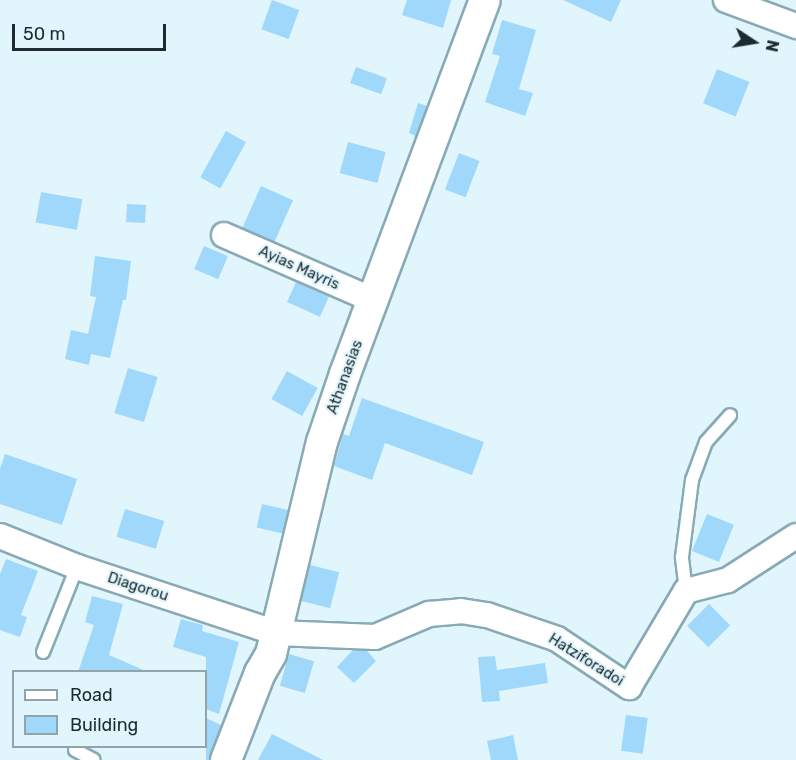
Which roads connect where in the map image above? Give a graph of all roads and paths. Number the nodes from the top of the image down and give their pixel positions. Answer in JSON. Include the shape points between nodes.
{"nodes":[{"id":1,"x":485,"y":0,"type":"edge"},
{"id":2,"x":726,"y":0,"type":"edge"},
{"id":3,"x":796,"y":26,"type":"edge"},
{"id":4,"x":224,"y":235,"type":"dead end"},
{"id":5,"x":375,"y":301,"type":"junction"},
{"id":6,"x":730,"y":415,"type":"dead end"},
{"id":7,"x":0,"y":536,"type":"edge"},
{"id":8,"x":796,"y":536,"type":"edge"},
{"id":9,"x":77,"y":567,"type":"junction"},
{"id":10,"x":686,"y":591,"type":"junction"},
{"id":11,"x":277,"y":633,"type":"junction"},
{"id":12,"x":43,"y":652,"type":"dead end"},
{"id":13,"x":75,"y":750,"type":"dead end"},
{"id":14,"x":94,"y":760,"type":"edge"},
{"id":15,"x":226,"y":760,"type":"edge"}],
"edges":[{"from":1,"to":5,"type":"street","name":"Athanasias"},
{"from":2,"to":3,"type":"street"},
{"from":4,"to":5,"type":"street","name":"Ayias Mayris"},
{"from":5,"to":11,"type":"street","name":"Athanasias","via":[[322,442]]},
{"from":6,"to":10,"type":"lane","via":[[706,442],[693,480],[682,558]]},
{"from":7,"to":9,"type":"street","name":"Diagorou"},
{"from":8,"to":10,"type":"street","via":[[728,580]]},
{"from":9,"to":11,"type":"street","name":"Diagorou"},
{"from":9,"to":12,"type":"lane"},
{"from":10,"to":11,"type":"street","name":"Hatziforadoi","via":[[629,687],[557,639],[487,615],[461,611],[429,614],[375,637]]},
{"from":11,"to":15,"type":"street","name":"Athanasias"},
{"from":13,"to":14,"type":"lane"}]}
